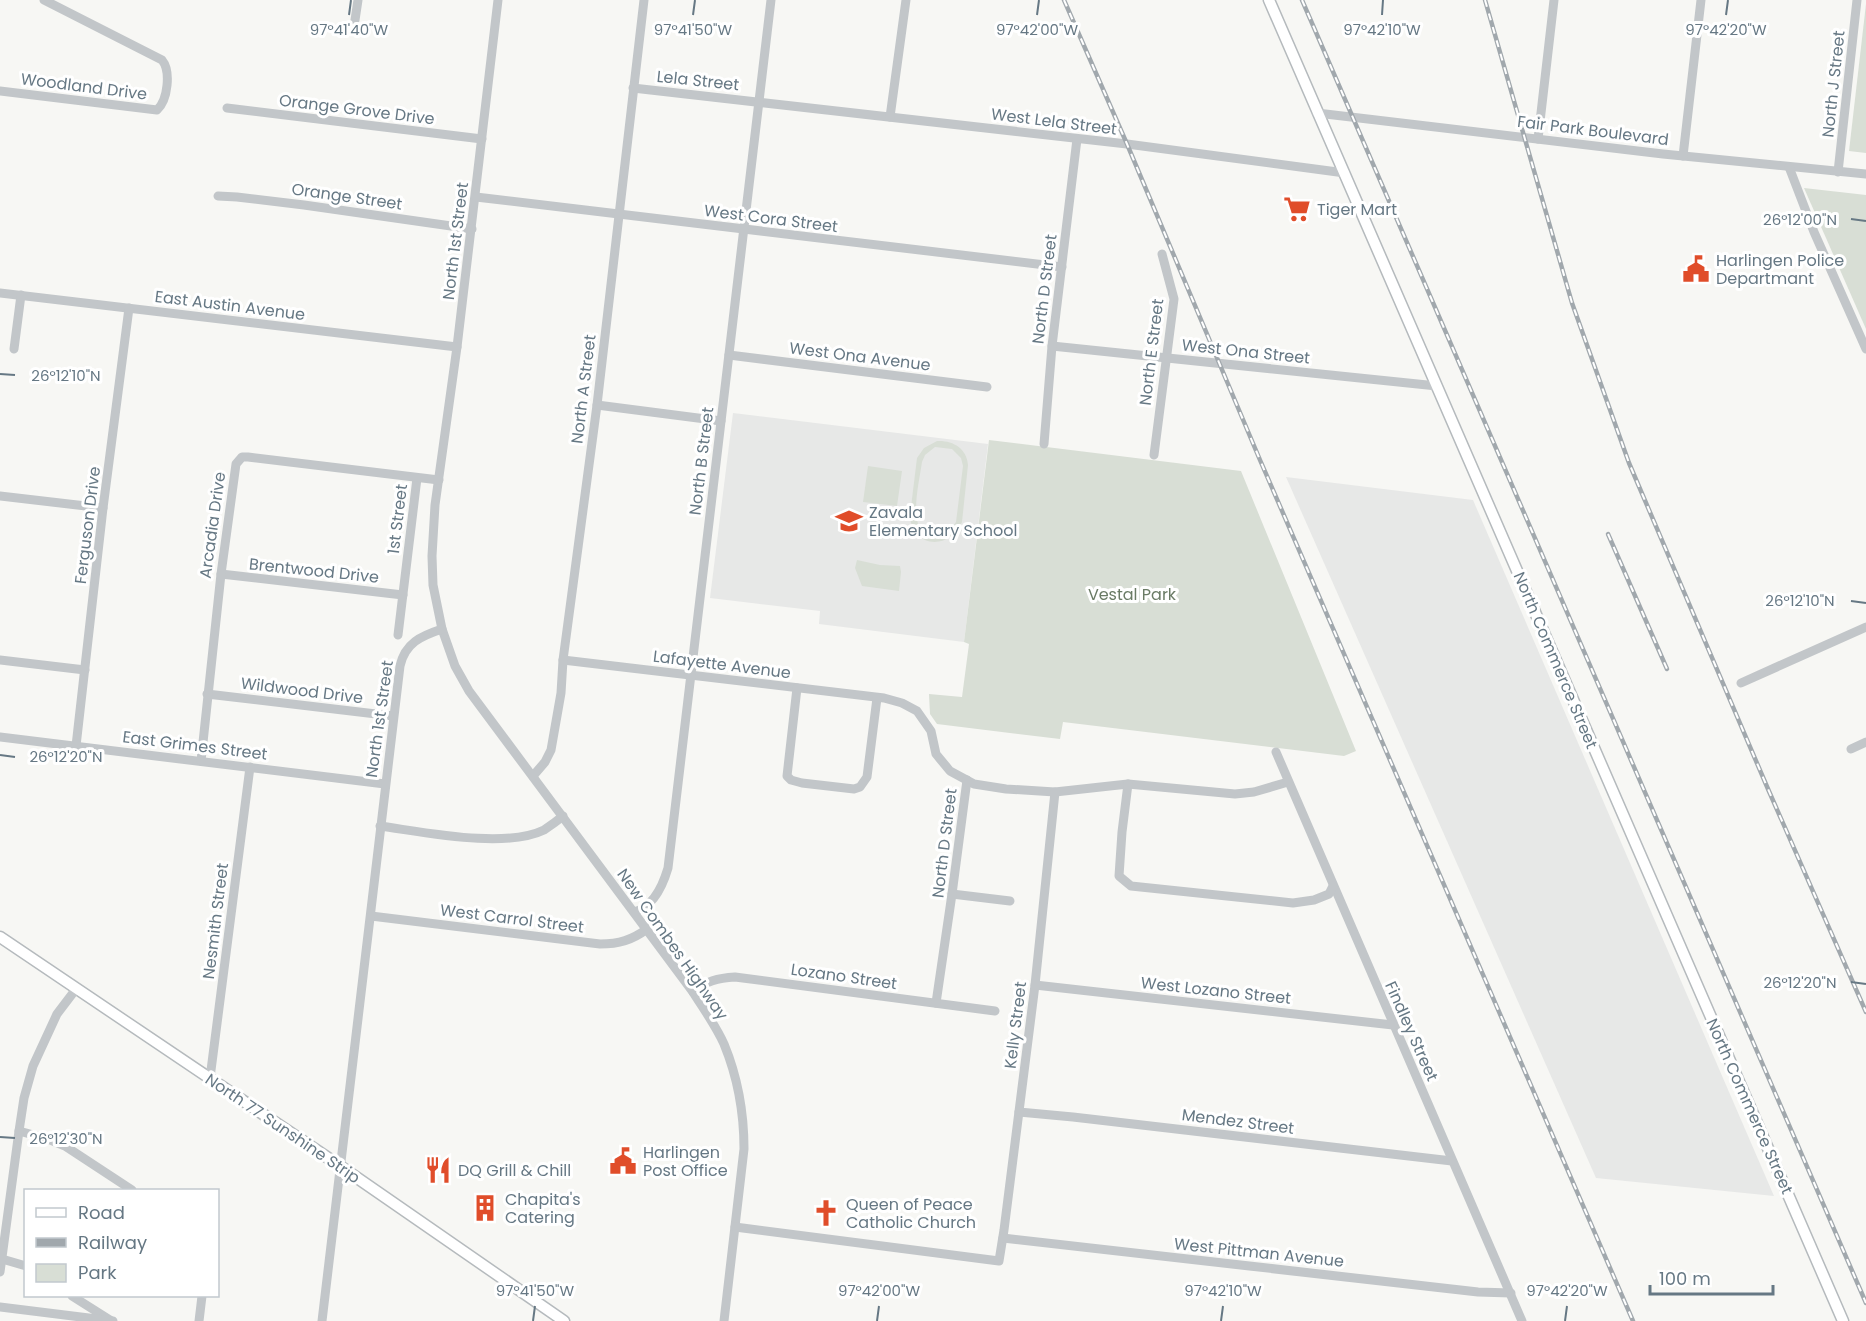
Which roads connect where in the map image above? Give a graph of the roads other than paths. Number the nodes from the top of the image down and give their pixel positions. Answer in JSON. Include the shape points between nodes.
{"nodes":[{"id":1,"x":44,"y":0,"type":"edge"},
{"id":2,"x":358,"y":0,"type":"edge"},
{"id":3,"x":498,"y":0,"type":"edge"},
{"id":4,"x":644,"y":0,"type":"edge"},
{"id":5,"x":771,"y":0,"type":"edge"},
{"id":6,"x":906,"y":0,"type":"edge"},
{"id":7,"x":1269,"y":0,"type":"edge"},
{"id":8,"x":1554,"y":0,"type":"edge"},
{"id":9,"x":1701,"y":0,"type":"edge"},
{"id":10,"x":1857,"y":0,"type":"edge"},
{"id":11,"x":355,"y":20,"type":"dead end"},
{"id":12,"x":633,"y":88,"type":"junction"},
{"id":13,"x":0,"y":91,"type":"edge"},
{"id":14,"x":759,"y":102,"type":"junction"},
{"id":15,"x":227,"y":108,"type":"dead end"},
{"id":16,"x":1317,"y":113,"type":"junction"},
{"id":17,"x":890,"y":117,"type":"junction"},
{"id":18,"x":482,"y":139,"type":"junction"},
{"id":19,"x":1077,"y":139,"type":"junction"},
{"id":20,"x":1538,"y":139,"type":"junction"},
{"id":21,"x":1683,"y":156,"type":"junction"},
{"id":22,"x":1789,"y":167,"type":"junction"},
{"id":23,"x":1838,"y":172,"type":"junction"},
{"id":24,"x":1345,"y":173,"type":"junction"},
{"id":25,"x":1866,"y":174,"type":"edge"},
{"id":26,"x":218,"y":196,"type":"dead end"},
{"id":27,"x":476,"y":197,"type":"junction"},
{"id":28,"x":618,"y":214,"type":"junction"},
{"id":29,"x":472,"y":229,"type":"junction"},
{"id":30,"x":744,"y":230,"type":"junction"},
{"id":31,"x":1162,"y":254,"type":"dead end"},
{"id":32,"x":1062,"y":267,"type":"junction"},
{"id":33,"x":0,"y":293,"type":"edge"},
{"id":34,"x":21,"y":295,"type":"junction"},
{"id":35,"x":129,"y":309,"type":"junction"},
{"id":36,"x":1052,"y":346,"type":"junction"},
{"id":37,"x":457,"y":347,"type":"junction"},
{"id":38,"x":14,"y":349,"type":"dead end"},
{"id":39,"x":1866,"y":349,"type":"edge"},
{"id":40,"x":729,"y":355,"type":"junction"},
{"id":41,"x":1165,"y":358,"type":"junction"},
{"id":42,"x":1437,"y":386,"type":"junction"},
{"id":43,"x":987,"y":387,"type":"dead end"},
{"id":44,"x":597,"y":405,"type":"junction"},
{"id":45,"x":721,"y":421,"type":"junction"},
{"id":46,"x":1044,"y":444,"type":"dead end"},
{"id":47,"x":1154,"y":455,"type":"dead end"},
{"id":48,"x":417,"y":478,"type":"junction"},
{"id":49,"x":439,"y":480,"type":"junction"},
{"id":50,"x":0,"y":496,"type":"edge"},
{"id":51,"x":103,"y":508,"type":"junction"},
{"id":52,"x":221,"y":574,"type":"junction"},
{"id":53,"x":403,"y":595,"type":"junction"},
{"id":54,"x":1866,"y":627,"type":"edge"},
{"id":55,"x":442,"y":629,"type":"junction"},
{"id":56,"x":398,"y":635,"type":"dead end"},
{"id":57,"x":0,"y":660,"type":"edge"},
{"id":58,"x":563,"y":660,"type":"junction"},
{"id":59,"x":85,"y":670,"type":"junction"},
{"id":60,"x":690,"y":675,"type":"junction"},
{"id":61,"x":1741,"y":683,"type":"dead end"},
{"id":62,"x":797,"y":688,"type":"junction"},
{"id":63,"x":207,"y":694,"type":"junction"},
{"id":64,"x":877,"y":698,"type":"junction"},
{"id":65,"x":393,"y":716,"type":"junction"},
{"id":66,"x":0,"y":737,"type":"edge"},
{"id":67,"x":1866,"y":742,"type":"edge"},
{"id":68,"x":76,"y":746,"type":"junction"},
{"id":69,"x":1851,"y":749,"type":"dead end"},
{"id":70,"x":1276,"y":752,"type":"dead end"},
{"id":71,"x":201,"y":761,"type":"junction"},
{"id":72,"x":250,"y":767,"type":"junction"},
{"id":73,"x":534,"y":776,"type":"junction"},
{"id":74,"x":967,"y":780,"type":"junction"},
{"id":75,"x":1288,"y":782,"type":"junction"},
{"id":76,"x":385,"y":784,"type":"junction"},
{"id":77,"x":1128,"y":784,"type":"junction"},
{"id":78,"x":1055,"y":792,"type":"junction"},
{"id":79,"x":563,"y":816,"type":"junction"},
{"id":80,"x":381,"y":826,"type":"junction"},
{"id":81,"x":1333,"y":886,"type":"junction"},
{"id":82,"x":952,"y":894,"type":"junction"},
{"id":83,"x":1010,"y":901,"type":"dead end"},
{"id":84,"x":634,"y":912,"type":"junction"},
{"id":85,"x":371,"y":916,"type":"junction"},
{"id":86,"x":647,"y":929,"type":"junction"},
{"id":87,"x":0,"y":937,"type":"edge"},
{"id":88,"x":1035,"y":985,"type":"junction"},
{"id":89,"x":76,"y":989,"type":"junction"},
{"id":90,"x":693,"y":992,"type":"junction"},
{"id":91,"x":936,"y":1003,"type":"junction"},
{"id":92,"x":995,"y":1011,"type":"dead end"},
{"id":93,"x":1393,"y":1025,"type":"junction"},
{"id":94,"x":210,"y":1078,"type":"junction"},
{"id":95,"x":1019,"y":1112,"type":"junction"},
{"id":96,"x":19,"y":1131,"type":"junction"},
{"id":97,"x":1452,"y":1161,"type":"junction"},
{"id":98,"x":340,"y":1166,"type":"junction"},
{"id":99,"x":129,"y":1189,"type":"edge"},
{"id":100,"x":735,"y":1227,"type":"junction"},
{"id":101,"x":1003,"y":1238,"type":"junction"},
{"id":102,"x":2,"y":1258,"type":"junction"},
{"id":103,"x":24,"y":1265,"type":"edge"},
{"id":104,"x":0,"y":1272,"type":"edge"},
{"id":105,"x":1511,"y":1293,"type":"junction"},
{"id":106,"x":74,"y":1297,"type":"edge"},
{"id":107,"x":202,"y":1297,"type":"edge"},
{"id":108,"x":0,"y":1307,"type":"edge"},
{"id":109,"x":113,"y":1321,"type":"edge"},
{"id":110,"x":199,"y":1321,"type":"edge"},
{"id":111,"x":322,"y":1321,"type":"edge"},
{"id":112,"x":564,"y":1321,"type":"edge"},
{"id":113,"x":724,"y":1321,"type":"edge"},
{"id":114,"x":1522,"y":1321,"type":"edge"},
{"id":115,"x":1843,"y":1321,"type":"edge"}],
"edges":[{"from":1,"to":13,"type":"street","name":"Woodland Drive","via":[[162,60],[167,72],[162,107],[158,111]]},
{"from":2,"to":11,"type":"street"},
{"from":3,"to":18,"type":"street","name":"North 1st Street"},
{"from":4,"to":12,"type":"street","name":"North A Street"},
{"from":5,"to":14,"type":"street","name":"North B Street"},
{"from":6,"to":17,"type":"street"},
{"from":7,"to":16,"type":"main road","name":"North Commerce Street"},
{"from":8,"to":20,"type":"street"},
{"from":9,"to":21,"type":"street"},
{"from":10,"to":23,"type":"street","name":"North J Street"},
{"from":12,"to":14,"type":"street","name":"Lela Street"},
{"from":12,"to":28,"type":"street","name":"North A Street"},
{"from":14,"to":17,"type":"street","name":"West Lela Street"},
{"from":14,"to":30,"type":"street","name":"North B Street"},
{"from":15,"to":18,"type":"street","name":"Orange Grove Drive"},
{"from":16,"to":20,"type":"street","name":"Fair Park Boulevard"},
{"from":16,"to":24,"type":"main road","name":"North Commerce Street"},
{"from":17,"to":19,"type":"street","name":"West Lela Street"},
{"from":18,"to":27,"type":"street","name":"North 1st Street"},
{"from":19,"to":24,"type":"street","name":"West Lela Street"},
{"from":19,"to":32,"type":"street","name":"North D Street"},
{"from":20,"to":21,"type":"street","name":"Fair Park Boulevard"},
{"from":21,"to":22,"type":"street","name":"Fair Park Boulevard"},
{"from":22,"to":23,"type":"street","name":"Fair Park Boulevard"},
{"from":22,"to":39,"type":"street"},
{"from":23,"to":25,"type":"street","name":"Fair Park Boulevard"},
{"from":24,"to":42,"type":"main road","name":"North Commerce Street"},
{"from":26,"to":29,"type":"street","name":"Orange Street"},
{"from":27,"to":28,"type":"street","name":"West Cora Street"},
{"from":27,"to":29,"type":"street","name":"North 1st Street"},
{"from":28,"to":30,"type":"street","name":"West Cora Street"},
{"from":28,"to":44,"type":"street","name":"North A Street"},
{"from":29,"to":37,"type":"street","name":"North 1st Street"},
{"from":30,"to":32,"type":"street","name":"West Cora Street"},
{"from":30,"to":40,"type":"street","name":"North B Street"},
{"from":31,"to":41,"type":"street","name":"North E Street","via":[[1174,299]]},
{"from":32,"to":36,"type":"street","name":"North D Street"},
{"from":33,"to":34,"type":"street","name":"East Austin Avenue"},
{"from":34,"to":35,"type":"street","name":"East Austin Avenue"},
{"from":34,"to":38,"type":"street"},
{"from":35,"to":37,"type":"street","name":"East Austin Avenue"},
{"from":35,"to":51,"type":"street","name":"Ferguson Drive"},
{"from":36,"to":41,"type":"street","name":"West Ona Street"},
{"from":36,"to":46,"type":"street","name":"North D Street"},
{"from":37,"to":49,"type":"street","name":"North 1st Street"},
{"from":40,"to":43,"type":"street","name":"West Ona Avenue"},
{"from":40,"to":45,"type":"street","name":"North B Street"},
{"from":41,"to":42,"type":"street","name":"West Ona Street"},
{"from":41,"to":47,"type":"street","name":"North E Street"},
{"from":42,"to":115,"type":"main road","name":"North Commerce Street"},
{"from":44,"to":45,"type":"street"},
{"from":44,"to":58,"type":"street","name":"North A Street"},
{"from":45,"to":60,"type":"street","name":"North B Street"},
{"from":48,"to":49,"type":"street","name":"Arcadia Drive"},
{"from":48,"to":52,"type":"street","name":"Arcadia Drive","via":[[242,457],[236,464]]},
{"from":48,"to":53,"type":"street","name":"1st Street"},
{"from":49,"to":55,"type":"street","name":"North 1st Street","via":[[433,585]]},
{"from":50,"to":51,"type":"street"},
{"from":51,"to":59,"type":"street","name":"Ferguson Drive"},
{"from":52,"to":53,"type":"street","name":"Brentwood Drive"},
{"from":52,"to":63,"type":"street","name":"Arcadia Drive"},
{"from":53,"to":56,"type":"street","name":"1st Street"},
{"from":54,"to":61,"type":"street"},
{"from":55,"to":65,"type":"street","name":"North 1st Street","via":[[414,641],[404,652]]},
{"from":55,"to":73,"type":"street","name":"New Combes Highway","via":[[455,666],[470,691]]},
{"from":57,"to":59,"type":"street"},
{"from":58,"to":60,"type":"street","name":"Lafayette Avenue"},
{"from":58,"to":73,"type":"street","name":"North A Street","via":[[551,750]]},
{"from":59,"to":68,"type":"street","name":"Ferguson Drive"},
{"from":60,"to":62,"type":"street","name":"Lafayette Avenue"},
{"from":60,"to":84,"type":"street","name":"North B Street","via":[[668,868],[656,896]]},
{"from":62,"to":64,"type":"street","name":"Lafayette Avenue"},
{"from":62,"to":64,"type":"street","via":[[787,776],[817,786],[854,789],[867,777]]},
{"from":63,"to":65,"type":"street","name":"Wildwood Drive"},
{"from":63,"to":71,"type":"street","name":"Arcadia Drive"},
{"from":64,"to":74,"type":"street","name":"North D Street","via":[[903,703],[917,711],[931,731],[936,754],[950,771]]},
{"from":65,"to":76,"type":"street","name":"North 1st Street"},
{"from":66,"to":68,"type":"street","name":"East Grimes Street"},
{"from":67,"to":69,"type":"street"},
{"from":68,"to":71,"type":"street","name":"East Grimes Street"},
{"from":70,"to":75,"type":"street","name":"Findley Street"},
{"from":71,"to":72,"type":"street","name":"East Grimes Street"},
{"from":72,"to":76,"type":"street","name":"East Grimes Street"},
{"from":72,"to":94,"type":"street","name":"Nesmith Street"},
{"from":73,"to":79,"type":"street","name":"New Combes Highway"},
{"from":74,"to":78,"type":"street","via":[[1006,789]]},
{"from":74,"to":82,"type":"street","name":"North D Street"},
{"from":75,"to":77,"type":"street","via":[[1235,794]]},
{"from":75,"to":81,"type":"street","name":"Findley Street"},
{"from":76,"to":80,"type":"street","name":"North 1st Street"},
{"from":77,"to":78,"type":"street"},
{"from":77,"to":81,"type":"street","via":[[1119,876],[1131,886],[1293,903],[1329,894]]},
{"from":78,"to":88,"type":"street","name":"Kelly Street"},
{"from":79,"to":80,"type":"street","via":[[544,830],[491,840]]},
{"from":79,"to":84,"type":"street","name":"New Combes Highway"},
{"from":80,"to":85,"type":"street","name":"North 1st Street"},
{"from":81,"to":93,"type":"street","name":"Findley Street"},
{"from":82,"to":83,"type":"street"},
{"from":82,"to":91,"type":"street","name":"North D Street"},
{"from":84,"to":86,"type":"street","name":"New Combes Highway"},
{"from":85,"to":86,"type":"street","name":"West Carrol Street","via":[[600,944],[622,943]]},
{"from":85,"to":98,"type":"street","name":"North 1st Street"},
{"from":86,"to":90,"type":"street","name":"New Combes Highway"},
{"from":87,"to":89,"type":"main road","name":"North 77 Sunshine Strip"},
{"from":88,"to":93,"type":"street","name":"West Lozano Street"},
{"from":88,"to":95,"type":"street","name":"Kelly Street"},
{"from":89,"to":94,"type":"main road","name":"North 77 Sunshine Strip"},
{"from":89,"to":96,"type":"street","via":[[57,1014],[33,1066]]},
{"from":90,"to":91,"type":"street","name":"Lozano Street","via":[[716,978],[735,977]]},
{"from":90,"to":100,"type":"street","name":"New Combes Highway","via":[[724,1043],[740,1094],[744,1149]]},
{"from":91,"to":92,"type":"street","name":"Lozano Street"},
{"from":93,"to":97,"type":"street","name":"Findley Street"},
{"from":94,"to":98,"type":"main road","name":"North 77 Sunshine Strip"},
{"from":95,"to":97,"type":"street","name":"Mendez Street"},
{"from":95,"to":101,"type":"street","name":"Kelly Street"},
{"from":96,"to":99,"type":"street","via":[[66,1146]]},
{"from":96,"to":102,"type":"street"},
{"from":97,"to":105,"type":"street","name":"Findley Street"},
{"from":98,"to":111,"type":"street","name":"North 1st Street"},
{"from":98,"to":112,"type":"main road","name":"North 77 Sunshine Strip"},
{"from":100,"to":101,"type":"street","name":"Kelly Street","via":[[999,1261]]},
{"from":100,"to":113,"type":"street","name":"New Combes Highway"},
{"from":101,"to":105,"type":"street","name":"West Pittman Avenue"},
{"from":102,"to":103,"type":"street"},
{"from":102,"to":104,"type":"street"},
{"from":105,"to":114,"type":"street","name":"Findley Street"},
{"from":106,"to":109,"type":"street"},
{"from":107,"to":110,"type":"street"},
{"from":108,"to":109,"type":"street"}]}
